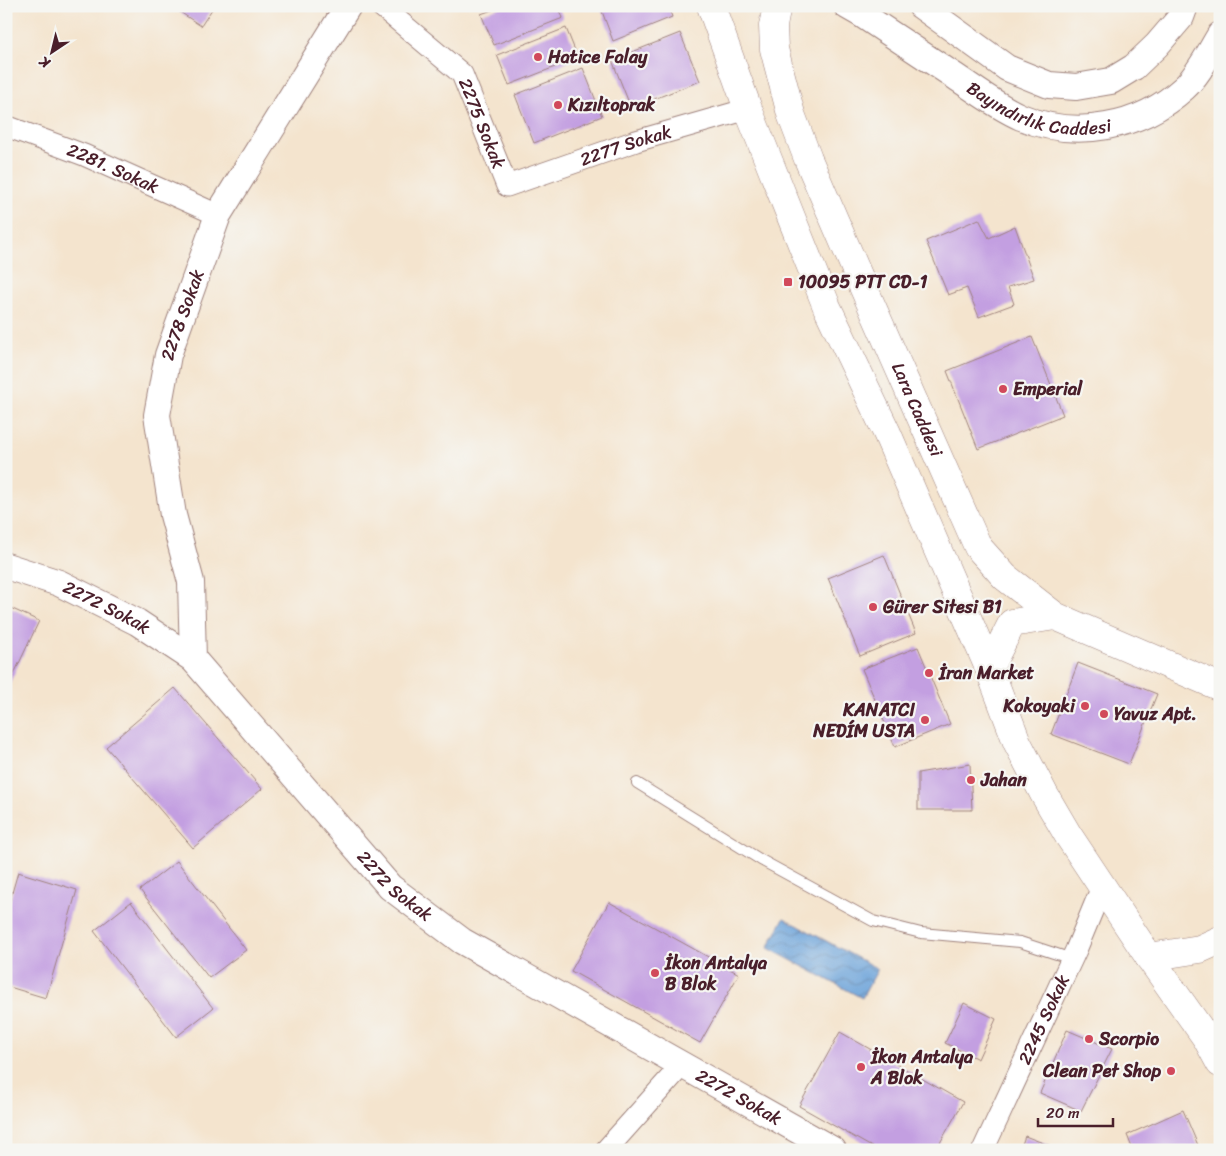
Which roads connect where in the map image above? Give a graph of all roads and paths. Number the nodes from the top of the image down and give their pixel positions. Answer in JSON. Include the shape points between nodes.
{"nodes":[{"id":1,"x":348,"y":6,"type":"edge"},
{"id":2,"x":382,"y":6,"type":"edge"},
{"id":3,"x":711,"y":6,"type":"edge"},
{"id":4,"x":847,"y":6,"type":"edge"},
{"id":5,"x":921,"y":6,"type":"edge"},
{"id":6,"x":1181,"y":12,"type":"edge"},
{"id":7,"x":780,"y":13,"type":"edge"},
{"id":8,"x":1220,"y":35,"type":"edge"},
{"id":9,"x":748,"y":109,"type":"junction"},
{"id":10,"x":6,"y":126,"type":"edge"},
{"id":11,"x":507,"y":186,"type":"joint"},
{"id":12,"x":218,"y":216,"type":"junction"},
{"id":13,"x":6,"y":566,"type":"edge"},
{"id":14,"x":1055,"y":616,"type":"junction"},
{"id":15,"x":193,"y":659,"type":"junction"},
{"id":16,"x":988,"y":668,"type":"junction"},
{"id":17,"x":1220,"y":687,"type":"edge"},
{"id":18,"x":637,"y":783,"type":"dead end"},
{"id":19,"x":1102,"y":887,"type":"junction"},
{"id":20,"x":1220,"y":940,"type":"edge"},
{"id":21,"x":1149,"y":957,"type":"junction"},
{"id":22,"x":1072,"y":959,"type":"junction"},
{"id":23,"x":1220,"y":1063,"type":"edge"},
{"id":24,"x":682,"y":1064,"type":"junction"},
{"id":25,"x":606,"y":1150,"type":"edge"},
{"id":26,"x":833,"y":1150,"type":"edge"},
{"id":27,"x":983,"y":1150,"type":"edge"}],
"edges":[{"from":1,"to":12,"type":"street","name":"2278 Sokak"},
{"from":2,"to":11,"type":"street","name":"2275 Sokak","via":[[462,74]]},
{"from":3,"to":9,"type":"main road"},
{"from":4,"to":8,"type":"street","name":"Bayındırlık Caddesi","via":[[991,101],[1021,117],[1061,127],[1088,129],[1122,124],[1154,110],[1184,88],[1202,66]]},
{"from":5,"to":6,"type":"street","name":"Bayındırlık Caddesi","via":[[1007,68],[1049,85],[1076,87],[1111,81],[1134,67],[1157,45]]},
{"from":7,"to":14,"type":"main road","name":"Lara Caddesi","via":[[774,49],[791,114],[978,547],[1005,577]]},
{"from":9,"to":11,"type":"street","name":"2277 Sokak","via":[[636,141]]},
{"from":9,"to":16,"type":"main road","via":[[826,308],[888,433]]},
{"from":10,"to":12,"type":"street","name":"2281. Sokak","via":[[84,155]]},
{"from":12,"to":15,"type":"street","name":"2278 Sokak","via":[[168,355],[157,416],[173,515],[191,582]]},
{"from":13,"to":15,"type":"street","name":"2272 Sokak","via":[[60,583],[137,622]]},
{"from":14,"to":16,"type":"main road","via":[[1012,623]]},
{"from":14,"to":17,"type":"main road","name":"Lara Caddesi"},
{"from":15,"to":24,"type":"street","name":"2272 Sokak","via":[[390,887],[462,941]]},
{"from":16,"to":19,"type":"main road","via":[[1017,742],[1044,794]]},
{"from":18,"to":22,"type":"lane","via":[[761,860],[873,921],[921,933],[1020,942]]},
{"from":19,"to":21,"type":"main road"},
{"from":19,"to":22,"type":"street","name":"2245 Sokak"},
{"from":20,"to":21,"type":"main road","via":[[1200,949]]},
{"from":21,"to":23,"type":"main road","via":[[1207,1039]]},
{"from":22,"to":27,"type":"street","name":"2245 Sokak"},
{"from":24,"to":25,"type":"street"},
{"from":24,"to":26,"type":"street","name":"2272 Sokak"}]}
